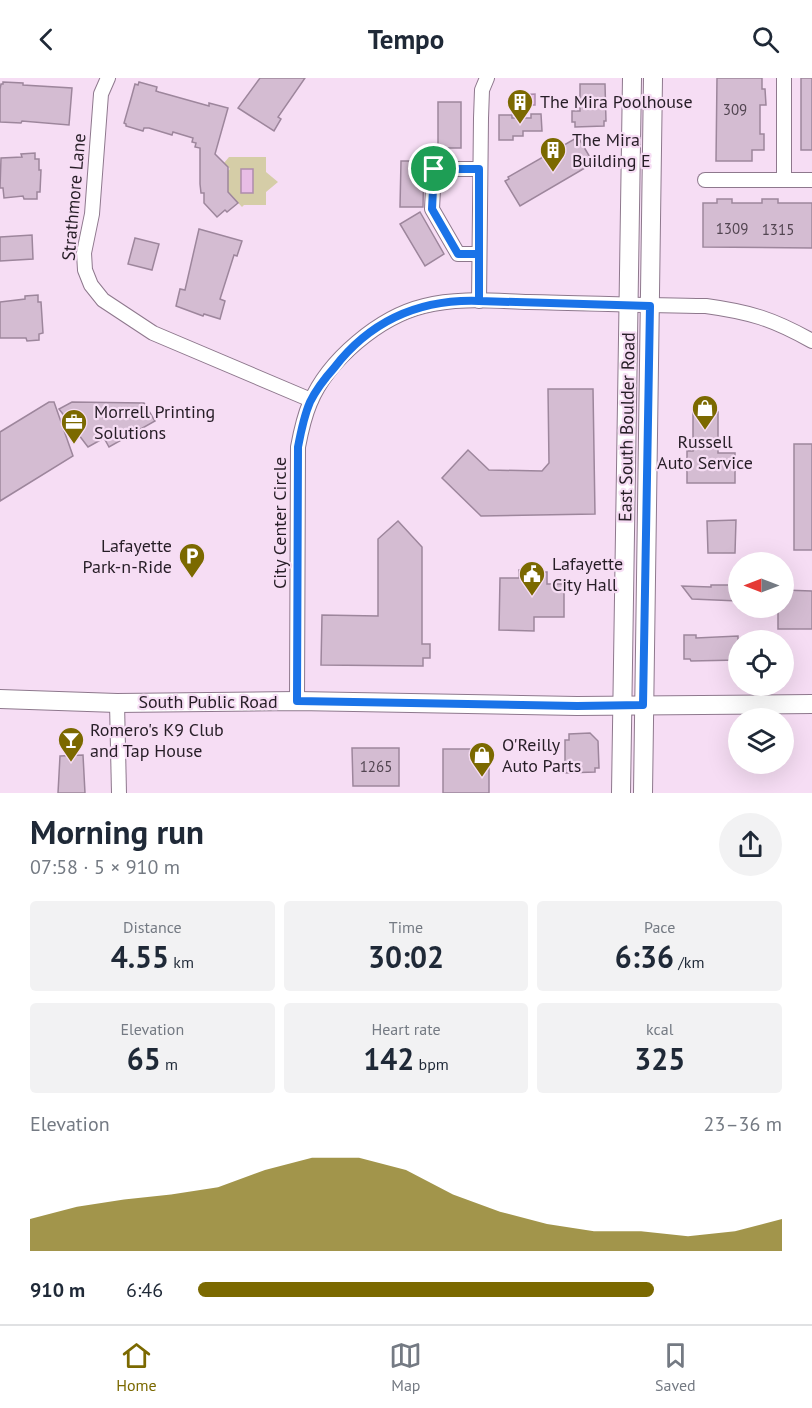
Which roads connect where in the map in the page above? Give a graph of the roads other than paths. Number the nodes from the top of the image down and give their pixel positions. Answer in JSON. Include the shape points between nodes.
{"nodes":[{"id":1,"x":108,"y":78,"type":"edge"},
{"id":2,"x":487,"y":78,"type":"edge"},
{"id":3,"x":632,"y":78,"type":"edge"},
{"id":4,"x":653,"y":78,"type":"edge"},
{"id":5,"x":784,"y":78,"type":"edge"},
{"id":6,"x":479,"y":169,"type":"junction"},
{"id":7,"x":705,"y":180,"type":"dead end"},
{"id":8,"x":784,"y":180,"type":"junction"},
{"id":9,"x":812,"y":180,"type":"edge"},
{"id":10,"x":479,"y":254,"type":"junction"},
{"id":11,"x":479,"y":301,"type":"junction"},
{"id":12,"x":629,"y":305,"type":"junction"},
{"id":13,"x":650,"y":306,"type":"junction"},
{"id":14,"x":812,"y":341,"type":"edge"},
{"id":15,"x":311,"y":400,"type":"junction"},
{"id":16,"x":0,"y":699,"type":"edge"},
{"id":17,"x":297,"y":701,"type":"junction"},
{"id":18,"x":117,"y":703,"type":"junction"},
{"id":19,"x":812,"y":704,"type":"edge"},
{"id":20,"x":623,"y":705,"type":"junction"},
{"id":21,"x":643,"y":705,"type":"junction"},
{"id":22,"x":119,"y":793,"type":"edge"},
{"id":23,"x":621,"y":793,"type":"edge"},
{"id":24,"x":643,"y":793,"type":"edge"}],
"edges":[{"from":1,"to":15,"type":"street","name":"Strathmore Lane","via":[[100,101],[92,214],[84,253],[85,270],[92,285],[103,300],[153,333]]},
{"from":2,"to":6,"type":"street","via":[[482,90]]},
{"from":3,"to":12,"type":"main road","name":"East South Boulder Road"},
{"from":4,"to":13,"type":"main road","name":"East South Boulder Road"},
{"from":5,"to":8,"type":"street"},
{"from":6,"to":10,"type":"street"},
{"from":6,"to":10,"type":"street","via":[[434,169],[432,209],[458,254]]},
{"from":7,"to":8,"type":"street"},
{"from":8,"to":9,"type":"street"},
{"from":10,"to":11,"type":"street"},
{"from":11,"to":12,"type":"street","name":"City Center Circle"},
{"from":11,"to":15,"type":"street","name":"City Center Circle","via":[[426,305],[387,321],[347,351]]},
{"from":12,"to":13,"type":"street","name":"City Center Circle"},
{"from":12,"to":20,"type":"main road","name":"East South Boulder Road"},
{"from":13,"to":14,"type":"street","name":"City Center Circle","via":[[706,306],[746,312],[783,324]]},
{"from":13,"to":21,"type":"main road","name":"East South Boulder Road"},
{"from":15,"to":17,"type":"street","name":"City Center Circle","via":[[298,447]]},
{"from":16,"to":18,"type":"main road","name":"South Public Road"},
{"from":17,"to":18,"type":"main road","name":"South Public Road"},
{"from":17,"to":20,"type":"main road","name":"South Public Road"},
{"from":18,"to":22,"type":"street"},
{"from":19,"to":21,"type":"main road","name":"South Public Road"},
{"from":20,"to":21,"type":"main road","name":"South Public Road"},
{"from":20,"to":23,"type":"main road","name":"East South Boulder Road"},
{"from":21,"to":24,"type":"main road","name":"East South Boulder Road"}]}
